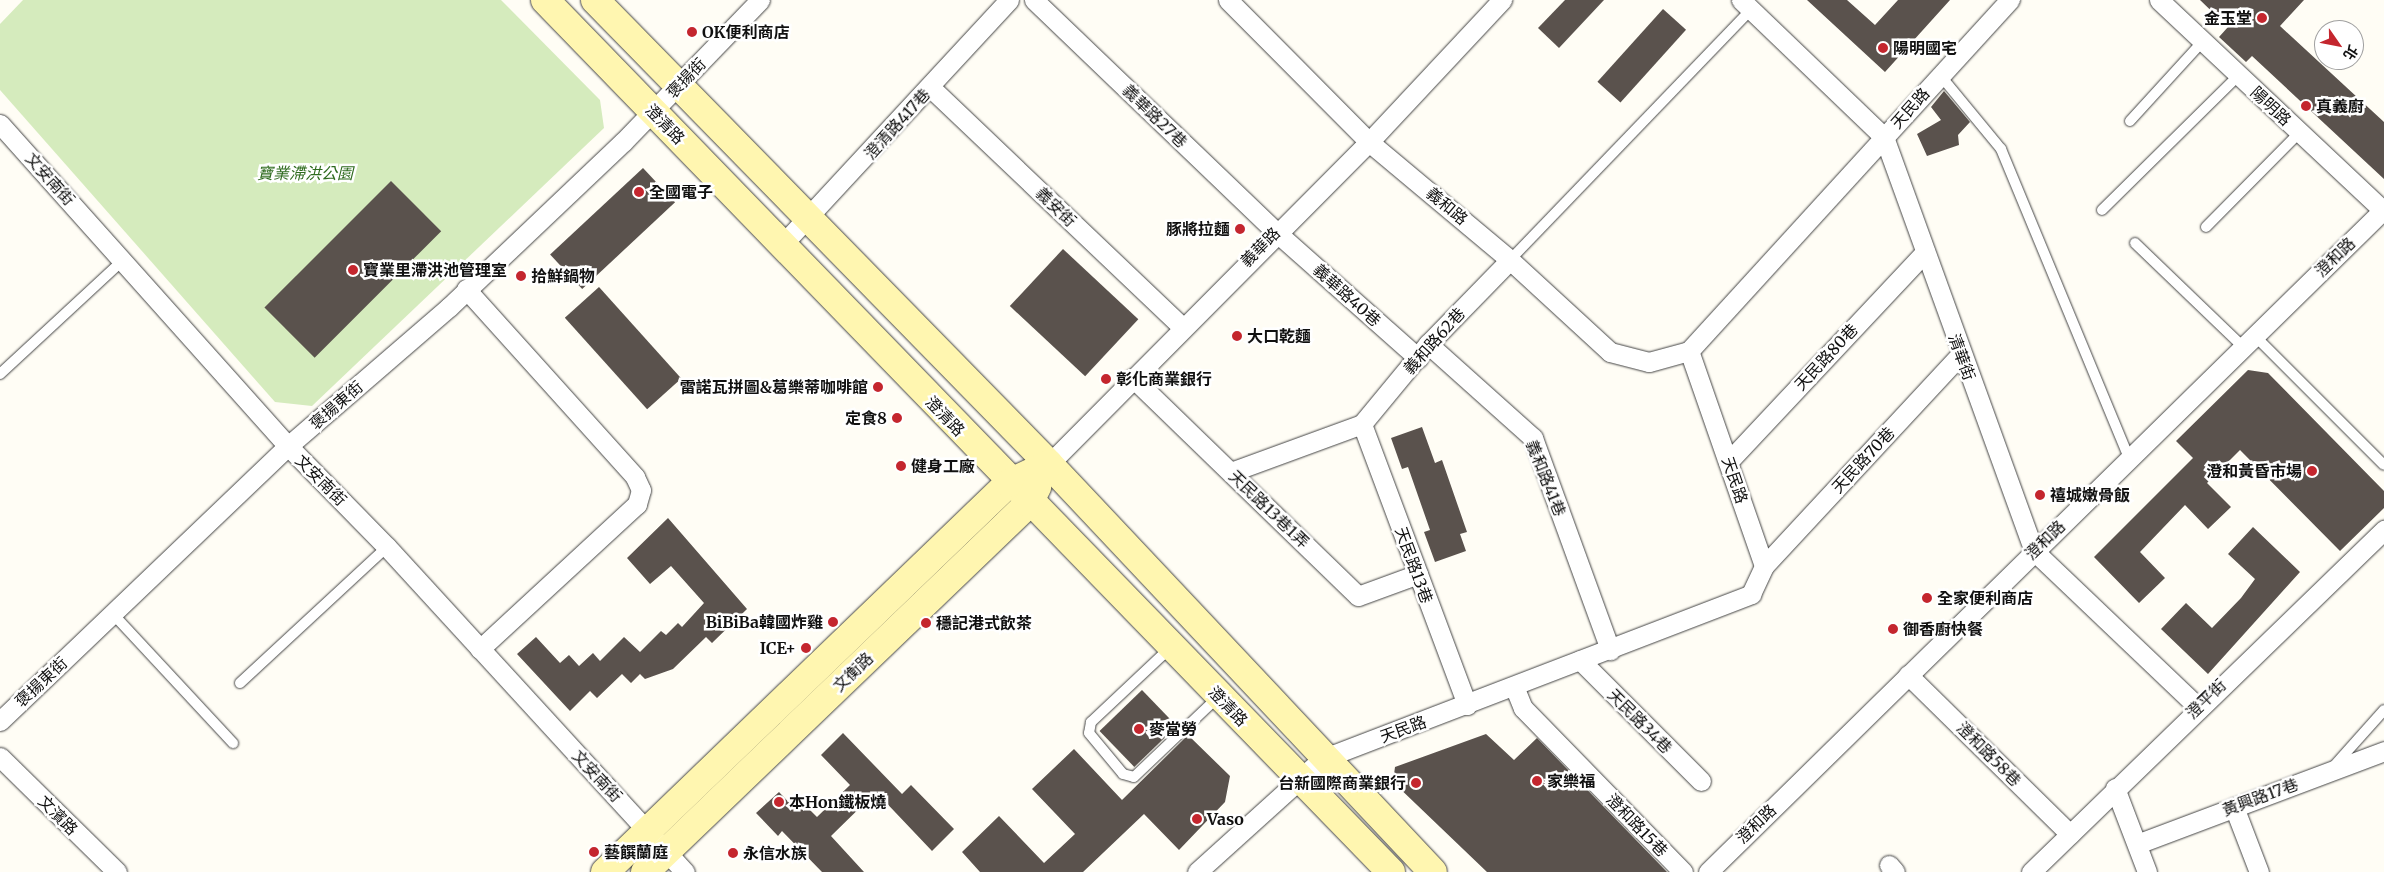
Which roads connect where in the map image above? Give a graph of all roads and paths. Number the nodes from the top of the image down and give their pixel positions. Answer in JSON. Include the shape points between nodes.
{"nodes":[{"id":1,"x":545,"y":0,"type":"edge"},
{"id":2,"x":595,"y":0,"type":"edge"},
{"id":3,"x":760,"y":0,"type":"edge"},
{"id":4,"x":1009,"y":0,"type":"edge"},
{"id":5,"x":1034,"y":0,"type":"edge"},
{"id":6,"x":1228,"y":0,"type":"edge"},
{"id":7,"x":1502,"y":0,"type":"edge"},
{"id":8,"x":2010,"y":0,"type":"edge"},
{"id":9,"x":2159,"y":0,"type":"edge"},
{"id":10,"x":1750,"y":3,"type":"edge"},
{"id":11,"x":2203,"y":41,"type":"junction"},
{"id":12,"x":1940,"y":75,"type":"junction"},
{"id":13,"x":2239,"y":75,"type":"junction"},
{"id":14,"x":678,"y":86,"type":"junction"},
{"id":15,"x":930,"y":87,"type":"junction"},
{"id":16,"x":652,"y":112,"type":"junction"},
{"id":17,"x":2130,"y":121,"type":"dead end"},
{"id":18,"x":0,"y":124,"type":"edge"},
{"id":19,"x":2300,"y":132,"type":"junction"},
{"id":20,"x":1884,"y":137,"type":"junction"},
{"id":21,"x":1370,"y":142,"type":"junction"},
{"id":22,"x":2102,"y":210,"type":"dead end"},
{"id":23,"x":2384,"y":210,"type":"edge"},
{"id":24,"x":809,"y":221,"type":"junction"},
{"id":25,"x":2206,"y":227,"type":"dead end"},
{"id":26,"x":1276,"y":232,"type":"junction"},
{"id":27,"x":2135,"y":243,"type":"dead end"},
{"id":28,"x":782,"y":245,"type":"junction"},
{"id":29,"x":1924,"y":252,"type":"junction"},
{"id":30,"x":124,"y":260,"type":"junction"},
{"id":31,"x":1510,"y":260,"type":"junction"},
{"id":32,"x":466,"y":289,"type":"junction"},
{"id":33,"x":1182,"y":327,"type":"junction"},
{"id":34,"x":2249,"y":342,"type":"junction"},
{"id":35,"x":1423,"y":351,"type":"junction"},
{"id":36,"x":1690,"y":351,"type":"junction"},
{"id":37,"x":1961,"y":354,"type":"junction"},
{"id":38,"x":0,"y":374,"type":"edge"},
{"id":39,"x":1133,"y":378,"type":"junction"},
{"id":40,"x":1362,"y":424,"type":"junction"},
{"id":41,"x":288,"y":446,"type":"junction"},
{"id":42,"x":2129,"y":458,"type":"junction"},
{"id":43,"x":1728,"y":462,"type":"junction"},
{"id":44,"x":1049,"y":464,"type":"junction"},
{"id":45,"x":2384,"y":466,"type":"edge"},
{"id":46,"x":1231,"y":472,"type":"junction"},
{"id":47,"x":1009,"y":483,"type":"junction"},
{"id":48,"x":1029,"y":502,"type":"junction"},
{"id":49,"x":2384,"y":530,"type":"edge"},
{"id":50,"x":387,"y":546,"type":"junction"},
{"id":51,"x":2034,"y":551,"type":"junction"},
{"id":52,"x":1764,"y":566,"type":"junction"},
{"id":53,"x":1418,"y":574,"type":"junction"},
{"id":54,"x":114,"y":615,"type":"junction"},
{"id":55,"x":1171,"y":647,"type":"junction"},
{"id":56,"x":480,"y":648,"type":"junction"},
{"id":57,"x":1610,"y":650,"type":"junction"},
{"id":58,"x":1580,"y":660,"type":"junction"},
{"id":59,"x":1908,"y":675,"type":"junction"},
{"id":60,"x":240,"y":683,"type":"dead end"},
{"id":61,"x":1514,"y":686,"type":"junction"},
{"id":62,"x":1218,"y":696,"type":"junction"},
{"id":63,"x":1467,"y":705,"type":"junction"},
{"id":64,"x":2198,"y":706,"type":"junction"},
{"id":65,"x":2384,"y":710,"type":"edge"},
{"id":66,"x":0,"y":721,"type":"edge"},
{"id":67,"x":233,"y":743,"type":"dead end"},
{"id":68,"x":2384,"y":751,"type":"edge"},
{"id":69,"x":0,"y":757,"type":"edge"},
{"id":70,"x":1322,"y":759,"type":"junction"},
{"id":71,"x":2328,"y":772,"type":"junction"},
{"id":72,"x":1297,"y":777,"type":"junction"},
{"id":73,"x":1701,"y":781,"type":"dead end"},
{"id":74,"x":2115,"y":788,"type":"junction"},
{"id":75,"x":2234,"y":807,"type":"junction"},
{"id":76,"x":647,"y":831,"type":"junction"},
{"id":77,"x":2070,"y":834,"type":"junction"},
{"id":78,"x":2136,"y":844,"type":"junction"},
{"id":79,"x":666,"y":852,"type":"junction"},
{"id":80,"x":116,"y":872,"type":"edge"},
{"id":81,"x":605,"y":872,"type":"edge"},
{"id":82,"x":646,"y":872,"type":"edge"},
{"id":83,"x":685,"y":872,"type":"edge"},
{"id":84,"x":1197,"y":872,"type":"edge"},
{"id":85,"x":1391,"y":872,"type":"edge"},
{"id":86,"x":1433,"y":872,"type":"edge"},
{"id":87,"x":1683,"y":872,"type":"edge"},
{"id":88,"x":1708,"y":872,"type":"edge"},
{"id":89,"x":2031,"y":872,"type":"edge"},
{"id":90,"x":2147,"y":872,"type":"edge"},
{"id":91,"x":2259,"y":872,"type":"edge"}],
"edges":[{"from":1,"to":16,"type":"main road","name":"澄清路"},
{"from":2,"to":14,"type":"main road","name":"澄清路"},
{"from":3,"to":14,"type":"street","name":"褒揚街"},
{"from":4,"to":15,"type":"street","name":"澄清路417巷"},
{"from":5,"to":26,"type":"street","name":"義華路27巷"},
{"from":6,"to":21,"type":"street","name":"義和路"},
{"from":7,"to":21,"type":"street","name":"義華路"},
{"from":8,"to":12,"type":"street","name":"天民路"},
{"from":9,"to":11,"type":"street","name":"陽明路"},
{"from":10,"to":20,"type":"street","name":"清華街"},
{"from":10,"to":31,"type":"lane"},
{"from":11,"to":13,"type":"street","name":"陽明路"},
{"from":11,"to":17,"type":"lane"},
{"from":12,"to":20,"type":"street","name":"天民路"},
{"from":12,"to":42,"type":"lane","via":[[2001,149]]},
{"from":13,"to":19,"type":"street","name":"陽明路"},
{"from":13,"to":22,"type":"lane"},
{"from":14,"to":16,"type":"street","name":"褒揚街"},
{"from":14,"to":24,"type":"main road","name":"澄清路"},
{"from":15,"to":24,"type":"street","name":"澄清路417巷"},
{"from":15,"to":33,"type":"street","name":"義安街"},
{"from":16,"to":28,"type":"main road","name":"澄清路"},
{"from":16,"to":32,"type":"street","name":"褒揚東街"},
{"from":18,"to":30,"type":"street","name":"文安南街"},
{"from":19,"to":23,"type":"street","name":"陽明路"},
{"from":19,"to":25,"type":"lane"},
{"from":20,"to":29,"type":"street","name":"清華街"},
{"from":20,"to":36,"type":"street","name":"天民路"},
{"from":21,"to":26,"type":"street","name":"義華路"},
{"from":21,"to":31,"type":"street","name":"義和路"},
{"from":23,"to":34,"type":"street","name":"澄和路"},
{"from":24,"to":28,"type":"street","name":"澄清路417巷"},
{"from":24,"to":44,"type":"main road","name":"澄清路"},
{"from":26,"to":33,"type":"street","name":"義華路"},
{"from":26,"to":35,"type":"street","name":"義華路40巷"},
{"from":27,"to":34,"type":"lane"},
{"from":28,"to":47,"type":"main road","name":"澄清路"},
{"from":29,"to":37,"type":"street","name":"清華街"},
{"from":29,"to":43,"type":"street","name":"天民路80巷"},
{"from":30,"to":38,"type":"lane"},
{"from":30,"to":41,"type":"street","name":"文安南街"},
{"from":31,"to":35,"type":"street","name":"義和路62巷"},
{"from":31,"to":36,"type":"street","name":"義和路","via":[[1610,352],[1650,362]]},
{"from":32,"to":41,"type":"street","name":"褒揚東街"},
{"from":32,"to":56,"type":"street","via":[[635,477],[641,490],[637,504]]},
{"from":33,"to":39,"type":"street","name":"義華路"},
{"from":34,"to":42,"type":"street","name":"澄和路"},
{"from":34,"to":45,"type":"lane"},
{"from":35,"to":40,"type":"street","name":"義和路62巷"},
{"from":35,"to":57,"type":"street","name":"義和路41巷","via":[[1533,438]]},
{"from":36,"to":43,"type":"street","name":"天民路"},
{"from":37,"to":51,"type":"street","name":"清華街"},
{"from":37,"to":52,"type":"street","name":"天民路70巷"},
{"from":39,"to":44,"type":"street","name":"義華路"},
{"from":39,"to":46,"type":"street","name":"天民路13巷1弄"},
{"from":40,"to":46,"type":"street"},
{"from":40,"to":53,"type":"street","name":"天民路13巷"},
{"from":41,"to":50,"type":"street","name":"文安南街"},
{"from":41,"to":54,"type":"street","name":"褒揚東街"},
{"from":42,"to":51,"type":"street","name":"澄和路"},
{"from":43,"to":52,"type":"street","name":"天民路"},
{"from":44,"to":47,"type":"main road","name":"義華路"},
{"from":44,"to":48,"type":"main road","name":"文衡路"},
{"from":44,"to":70,"type":"main road","name":"澄清路"},
{"from":46,"to":53,"type":"street","name":"天民路13巷1弄","via":[[1358,596]]},
{"from":47,"to":48,"type":"main road","name":"澄清路"},
{"from":47,"to":76,"type":"main road","name":"文衡路"},
{"from":48,"to":55,"type":"main road","name":"澄清路"},
{"from":48,"to":79,"type":"main road","name":"文衡路"},
{"from":49,"to":64,"type":"street","name":"澄平街"},
{"from":50,"to":56,"type":"street","name":"文安南街"},
{"from":50,"to":60,"type":"lane"},
{"from":51,"to":59,"type":"street","name":"澄和路"},
{"from":51,"to":64,"type":"street","name":"清華街"},
{"from":52,"to":57,"type":"street","name":"天民路","via":[[1751,594]]},
{"from":53,"to":63,"type":"street","name":"天民路13巷"},
{"from":54,"to":66,"type":"street","name":"褒揚東街"},
{"from":54,"to":67,"type":"lane"},
{"from":55,"to":62,"type":"main road","name":"澄清路"},
{"from":55,"to":62,"type":"lane","via":[[1091,722],[1089,733],[1123,774],[1134,777]]},
{"from":56,"to":76,"type":"street","name":"文安南街"},
{"from":57,"to":58,"type":"street","name":"天民路"},
{"from":58,"to":61,"type":"street","name":"天民路"},
{"from":58,"to":73,"type":"street","name":"天民路34巷"},
{"from":59,"to":77,"type":"street","name":"澄和路58巷"},
{"from":59,"to":88,"type":"street","name":"澄和路"},
{"from":61,"to":63,"type":"street","name":"天民路"},
{"from":61,"to":87,"type":"street","name":"澄和路15巷","via":[[1523,708]]},
{"from":62,"to":72,"type":"main road","name":"澄清路"},
{"from":63,"to":70,"type":"street","name":"天民路"},
{"from":64,"to":74,"type":"street","name":"澄平街"},
{"from":65,"to":71,"type":"lane"},
{"from":68,"to":71,"type":"street","name":"黃興路17巷"},
{"from":69,"to":80,"type":"street","name":"文濱路"},
{"from":70,"to":72,"type":"street","name":"天民路"},
{"from":70,"to":86,"type":"main road","name":"澄清路"},
{"from":71,"to":75,"type":"street","name":"黃興路17巷"},
{"from":72,"to":84,"type":"street","name":"天民路"},
{"from":72,"to":85,"type":"main road","name":"澄清路"},
{"from":74,"to":77,"type":"street","name":"澄平街"},
{"from":74,"to":78,"type":"street"},
{"from":75,"to":78,"type":"street","name":"黃興路17巷"},
{"from":75,"to":91,"type":"street"},
{"from":76,"to":79,"type":"street","name":"文安南街"},
{"from":76,"to":81,"type":"main road","name":"文衡路"},
{"from":77,"to":89,"type":"street","name":"澄平街"},
{"from":78,"to":90,"type":"street"},
{"from":79,"to":82,"type":"main road","name":"文衡路"},
{"from":79,"to":83,"type":"street","name":"文安南街"}]}
